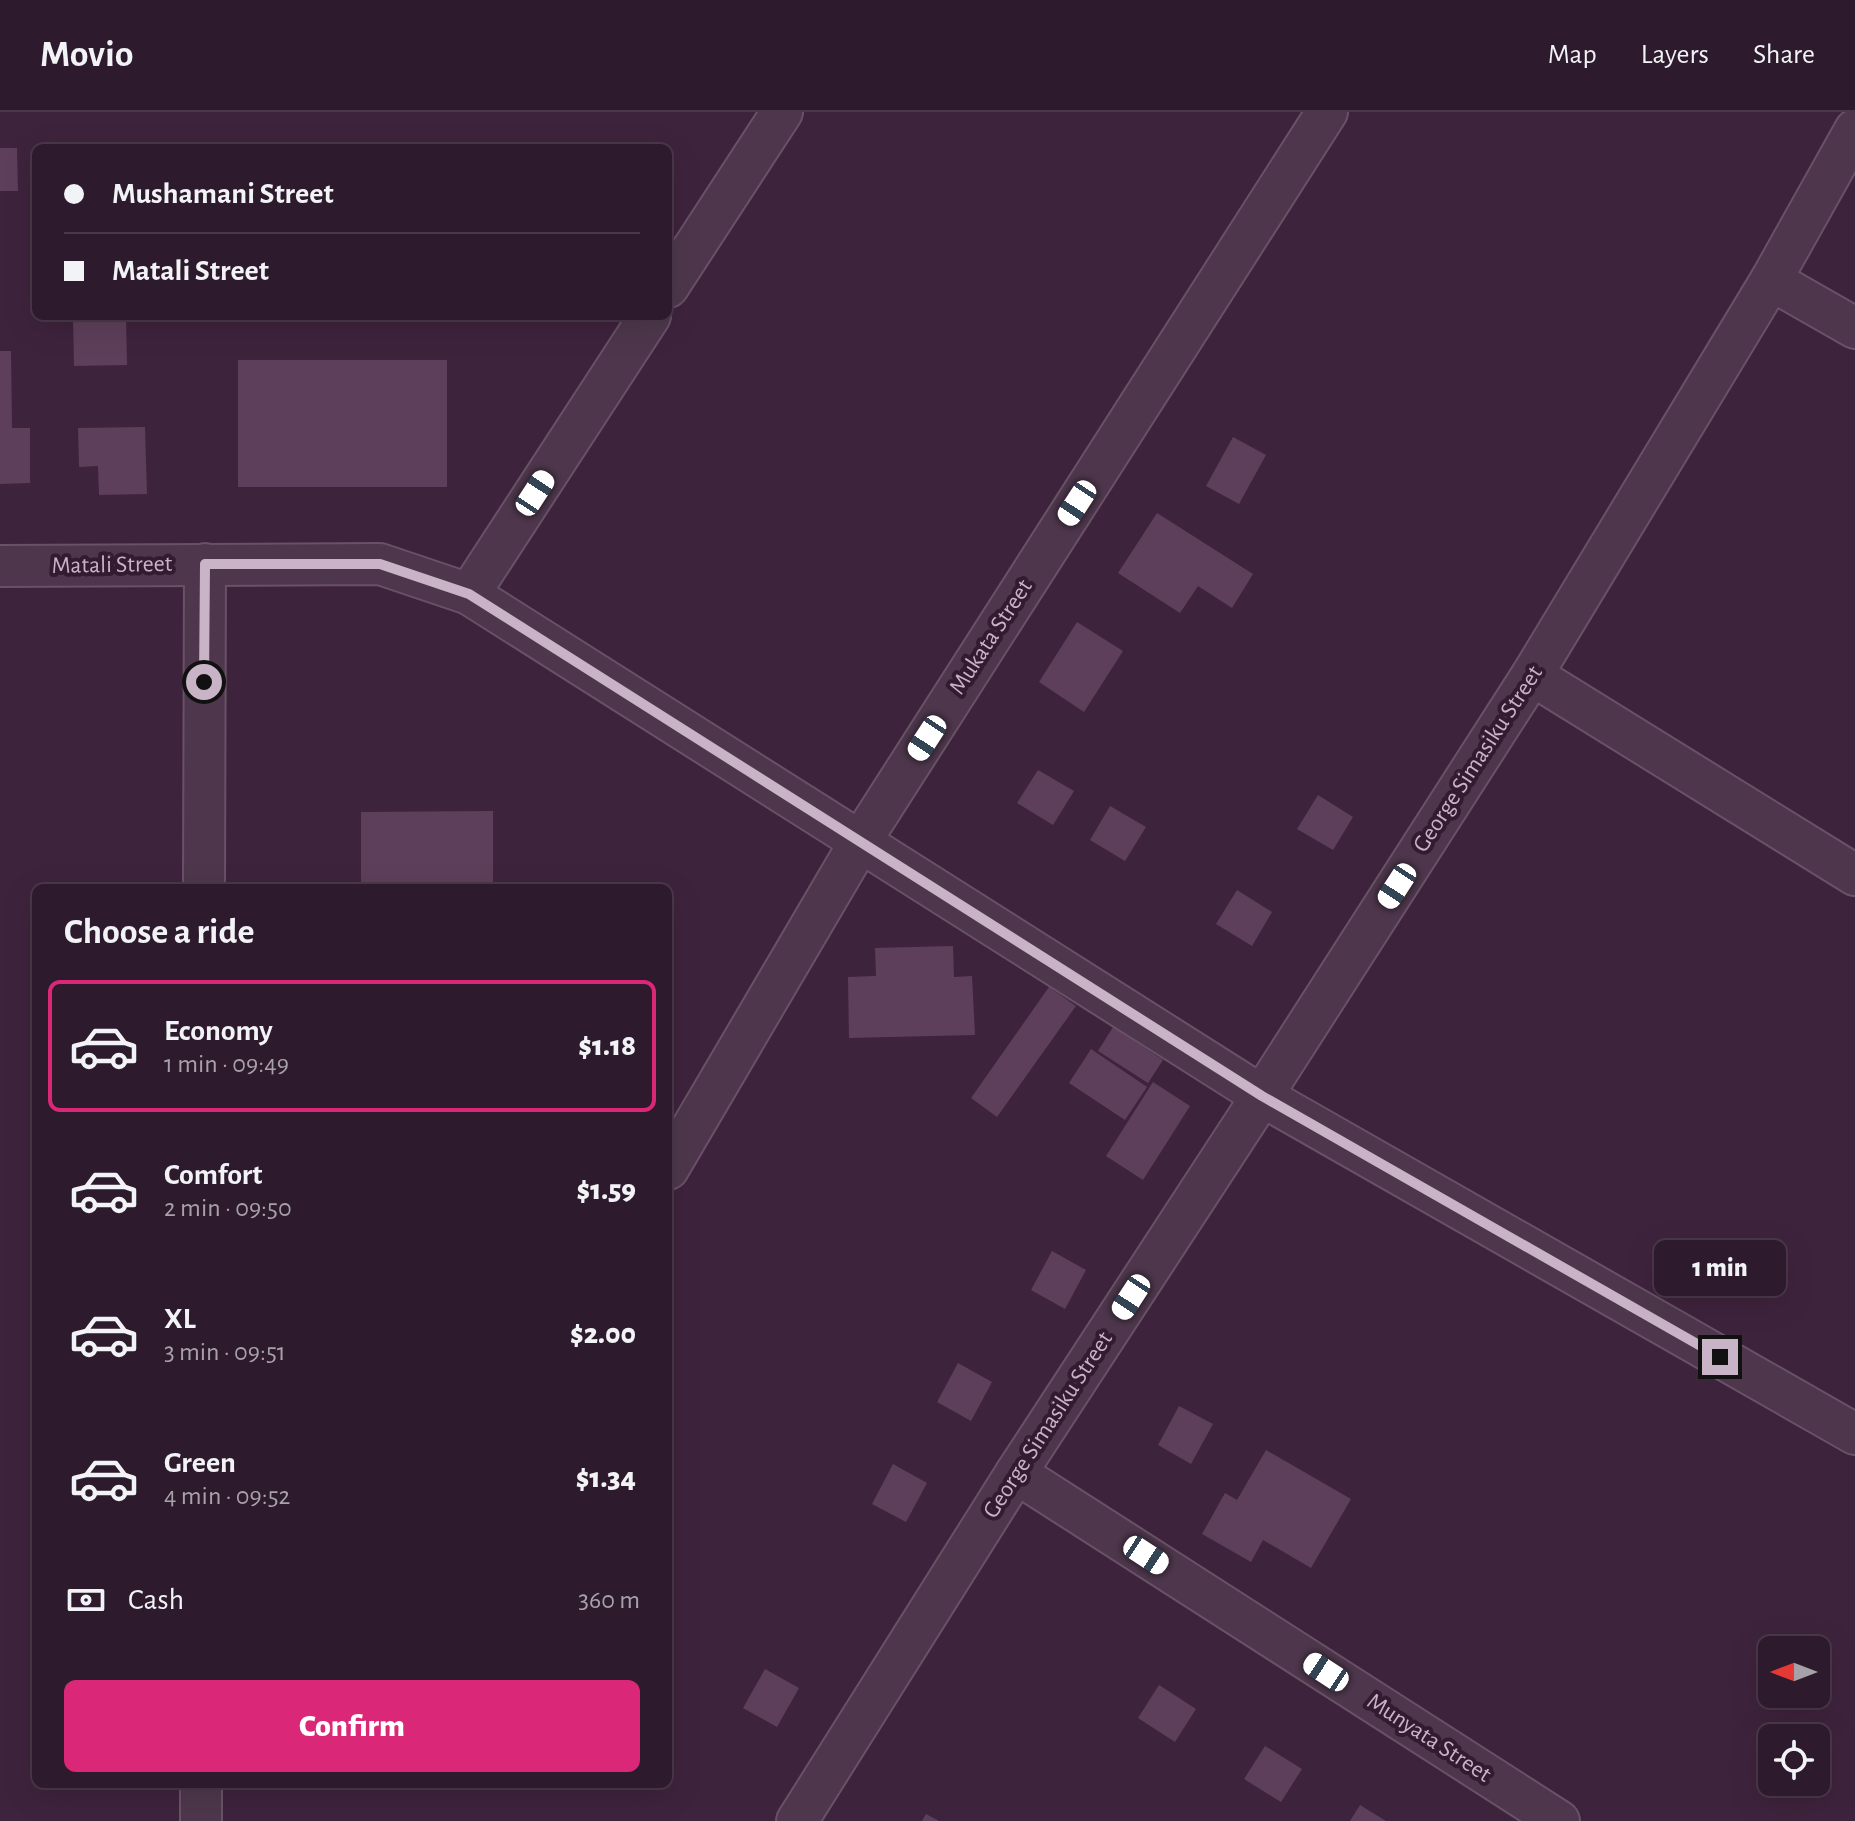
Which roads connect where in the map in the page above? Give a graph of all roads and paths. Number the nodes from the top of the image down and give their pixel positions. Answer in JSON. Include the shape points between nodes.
{"nodes":[{"id":1,"x":782,"y":112,"type":"edge"},
{"id":2,"x":1327,"y":112,"type":"edge"},
{"id":3,"x":1855,"y":130,"type":"edge"},
{"id":4,"x":1771,"y":280,"type":"junction"},
{"id":5,"x":672,"y":281,"type":"edge"},
{"id":6,"x":647,"y":320,"type":"edge"},
{"id":7,"x":1855,"y":328,"type":"edge"},
{"id":8,"x":205,"y":564,"type":"junction"},
{"id":9,"x":0,"y":566,"type":"edge"},
{"id":10,"x":469,"y":594,"type":"junction"},
{"id":11,"x":1532,"y":675,"type":"junction"},
{"id":12,"x":860,"y":842,"type":"junction"},
{"id":13,"x":1855,"y":875,"type":"edge"},
{"id":14,"x":204,"y":884,"type":"edge"},
{"id":15,"x":1262,"y":1096,"type":"junction"},
{"id":16,"x":672,"y":1162,"type":"edge"},
{"id":17,"x":1855,"y":1434,"type":"edge"},
{"id":18,"x":1016,"y":1473,"type":"junction"},
{"id":19,"x":201,"y":1788,"type":"edge"},
{"id":20,"x":201,"y":1821,"type":"edge"},
{"id":21,"x":797,"y":1821,"type":"edge"},
{"id":22,"x":1559,"y":1821,"type":"edge"}],
"edges":[{"from":1,"to":5,"type":"street"},
{"from":2,"to":12,"type":"street","name":"Mukata Street"},
{"from":3,"to":4,"type":"street","name":"George Simasiku Street"},
{"from":4,"to":7,"type":"street"},
{"from":4,"to":11,"type":"street","name":"George Simasiku Street"},
{"from":6,"to":10,"type":"street"},
{"from":8,"to":9,"type":"street","name":"Matali Street"},
{"from":8,"to":10,"type":"street","name":"Matali Street","via":[[380,564]]},
{"from":8,"to":14,"type":"street"},
{"from":10,"to":12,"type":"street","name":"Matali Street"},
{"from":11,"to":13,"type":"street"},
{"from":11,"to":15,"type":"street","name":"George Simasiku Street"},
{"from":12,"to":15,"type":"street","name":"Matali Street"},
{"from":12,"to":16,"type":"street","name":"Mukata Street"},
{"from":15,"to":17,"type":"street","name":"Matali Street"},
{"from":15,"to":18,"type":"street","name":"George Simasiku Street"},
{"from":18,"to":21,"type":"street","name":"George Simasiku Street"},
{"from":18,"to":22,"type":"street","name":"Munyata Street"},
{"from":19,"to":20,"type":"street"}]}
